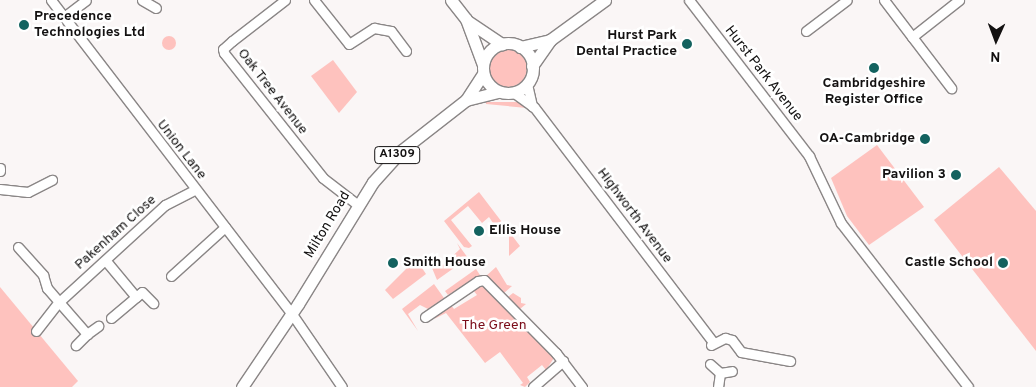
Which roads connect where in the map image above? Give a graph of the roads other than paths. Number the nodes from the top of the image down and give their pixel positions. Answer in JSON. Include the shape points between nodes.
{"nodes":[{"id":1,"x":51,"y":0,"type":"edge"},
{"id":2,"x":86,"y":0,"type":"edge"},
{"id":3,"x":142,"y":0,"type":"edge"},
{"id":4,"x":285,"y":0,"type":"edge"},
{"id":5,"x":314,"y":0,"type":"edge"},
{"id":6,"x":451,"y":0,"type":"edge"},
{"id":7,"x":605,"y":0,"type":"edge"},
{"id":8,"x":689,"y":0,"type":"edge"},
{"id":9,"x":847,"y":0,"type":"edge"},
{"id":10,"x":884,"y":0,"type":"edge"},
{"id":11,"x":959,"y":0,"type":"edge"},
{"id":12,"x":156,"y":8,"type":"dead end"},
{"id":13,"x":65,"y":16,"type":"junction"},
{"id":14,"x":466,"y":19,"type":"junction"},
{"id":15,"x":806,"y":31,"type":"dead end"},
{"id":16,"x":912,"y":36,"type":"junction"},
{"id":17,"x":550,"y":40,"type":"junction"},
{"id":18,"x":502,"y":44,"type":"junction"},
{"id":19,"x":520,"y":47,"type":"junction"},
{"id":20,"x":406,"y":51,"type":"dead end"},
{"id":21,"x":532,"y":66,"type":"junction"},
{"id":22,"x":483,"y":70,"type":"junction"},
{"id":23,"x":527,"y":84,"type":"junction"},
{"id":24,"x":952,"y":88,"type":"dead end"},
{"id":25,"x":500,"y":92,"type":"junction"},
{"id":26,"x":513,"y":92,"type":"junction"},
{"id":27,"x":466,"y":100,"type":"junction"},
{"id":28,"x":532,"y":106,"type":"junction"},
{"id":29,"x":52,"y":180,"type":"dead end"},
{"id":30,"x":0,"y":189,"type":"edge"},
{"id":31,"x":195,"y":190,"type":"junction"},
{"id":32,"x":358,"y":205,"type":"junction"},
{"id":33,"x":225,"y":227,"type":"junction"},
{"id":34,"x":18,"y":247,"type":"dead end"},
{"id":35,"x":106,"y":261,"type":"junction"},
{"id":36,"x":171,"y":276,"type":"dead end"},
{"id":37,"x":136,"y":297,"type":"junction"},
{"id":38,"x":59,"y":302,"type":"junction"},
{"id":39,"x":153,"y":303,"type":"dead end"},
{"id":40,"x":292,"y":314,"type":"junction"},
{"id":41,"x":425,"y":317,"type":"dead end"},
{"id":42,"x":111,"y":318,"type":"dead end"},
{"id":43,"x":98,"y":326,"type":"dead end"},
{"id":44,"x":36,"y":331,"type":"dead end"},
{"id":45,"x":87,"y":334,"type":"junction"},
{"id":46,"x":76,"y":345,"type":"dead end"},
{"id":47,"x":790,"y":361,"type":"dead end"},
{"id":48,"x":563,"y":362,"type":"junction"},
{"id":49,"x":710,"y":364,"type":"dead end"},
{"id":50,"x":732,"y":372,"type":"dead end"},
{"id":51,"x":720,"y":373,"type":"junction"},
{"id":52,"x":242,"y":387,"type":"edge"},
{"id":53,"x":342,"y":387,"type":"edge"},
{"id":54,"x":533,"y":387,"type":"edge"},
{"id":55,"x":582,"y":387,"type":"edge"},
{"id":56,"x":718,"y":387,"type":"edge"},
{"id":57,"x":967,"y":387,"type":"edge"}],
"edges":[{"from":1,"to":13,"type":"street","name":"Union Lane"},
{"from":2,"to":13,"type":"street"},
{"from":3,"to":12,"type":"street"},
{"from":4,"to":32,"type":"street","name":"Oak Tree Avenue","via":[[232,41],[223,49],[224,53],[323,178]]},
{"from":5,"to":20,"type":"street","via":[[349,44],[374,28],[391,31]]},
{"from":6,"to":14,"type":"main road"},
{"from":7,"to":17,"type":"main road"},
{"from":8,"to":57,"type":"street","name":"Hurst Park Avenue","via":[[809,156],[841,223]]},
{"from":9,"to":15,"type":"street"},
{"from":10,"to":16,"type":"street"},
{"from":11,"to":16,"type":"street"},
{"from":13,"to":31,"type":"street","name":"Union Lane"},
{"from":14,"to":18,"type":"main road"},
{"from":14,"to":22,"type":"main road"},
{"from":16,"to":24,"type":"street"},
{"from":17,"to":19,"type":"main road"},
{"from":17,"to":21,"type":"main road"},
{"from":18,"to":19,"type":"main road"},
{"from":18,"to":22,"type":"main road","via":[[491,50]]},
{"from":19,"to":21,"type":"main road","via":[[528,53]]},
{"from":21,"to":23,"type":"main road"},
{"from":22,"to":25,"type":"main road","via":[[487,82]]},
{"from":22,"to":27,"type":"main road","name":"Milton Road","number":"A1309"},
{"from":23,"to":26,"type":"main road"},
{"from":23,"to":28,"type":"street","name":"Highworth Avenue"},
{"from":25,"to":26,"type":"main road"},
{"from":25,"to":27,"type":"main road","name":"Milton Road","number":"A1309"},
{"from":26,"to":28,"type":"street","name":"Highworth Avenue"},
{"from":27,"to":32,"type":"main road","name":"Milton Road","number":"A1309","via":[[391,160]]},
{"from":28,"to":47,"type":"street","name":"Highworth Avenue","via":[[712,344],[725,338],[732,340],[741,352]]},
{"from":29,"to":30,"type":"street","via":[[28,192]]},
{"from":31,"to":33,"type":"street","name":"Union Lane"},
{"from":31,"to":35,"type":"street","name":"Pakenham Close","via":[[166,205]]},
{"from":32,"to":40,"type":"main road","name":"Milton Road","number":"A1309"},
{"from":33,"to":36,"type":"street"},
{"from":33,"to":40,"type":"street","name":"Union Lane"},
{"from":34,"to":38,"type":"street","via":[[43,275],[47,288]]},
{"from":35,"to":37,"type":"street"},
{"from":35,"to":38,"type":"street","name":"Pakenham Close"},
{"from":37,"to":39,"type":"street","via":[[142,292]]},
{"from":37,"to":42,"type":"street"},
{"from":38,"to":44,"type":"street","name":"Pakenham Close"},
{"from":38,"to":45,"type":"street"},
{"from":40,"to":52,"type":"main road","name":"Milton Road","number":"A1309"},
{"from":40,"to":53,"type":"street","name":"Union Lane"},
{"from":41,"to":48,"type":"street","via":[[484,280]]},
{"from":43,"to":45,"type":"street"},
{"from":45,"to":46,"type":"street"},
{"from":48,"to":54,"type":"street"},
{"from":48,"to":55,"type":"street"},
{"from":49,"to":51,"type":"street"},
{"from":50,"to":51,"type":"street"},
{"from":51,"to":56,"type":"street"}]}
